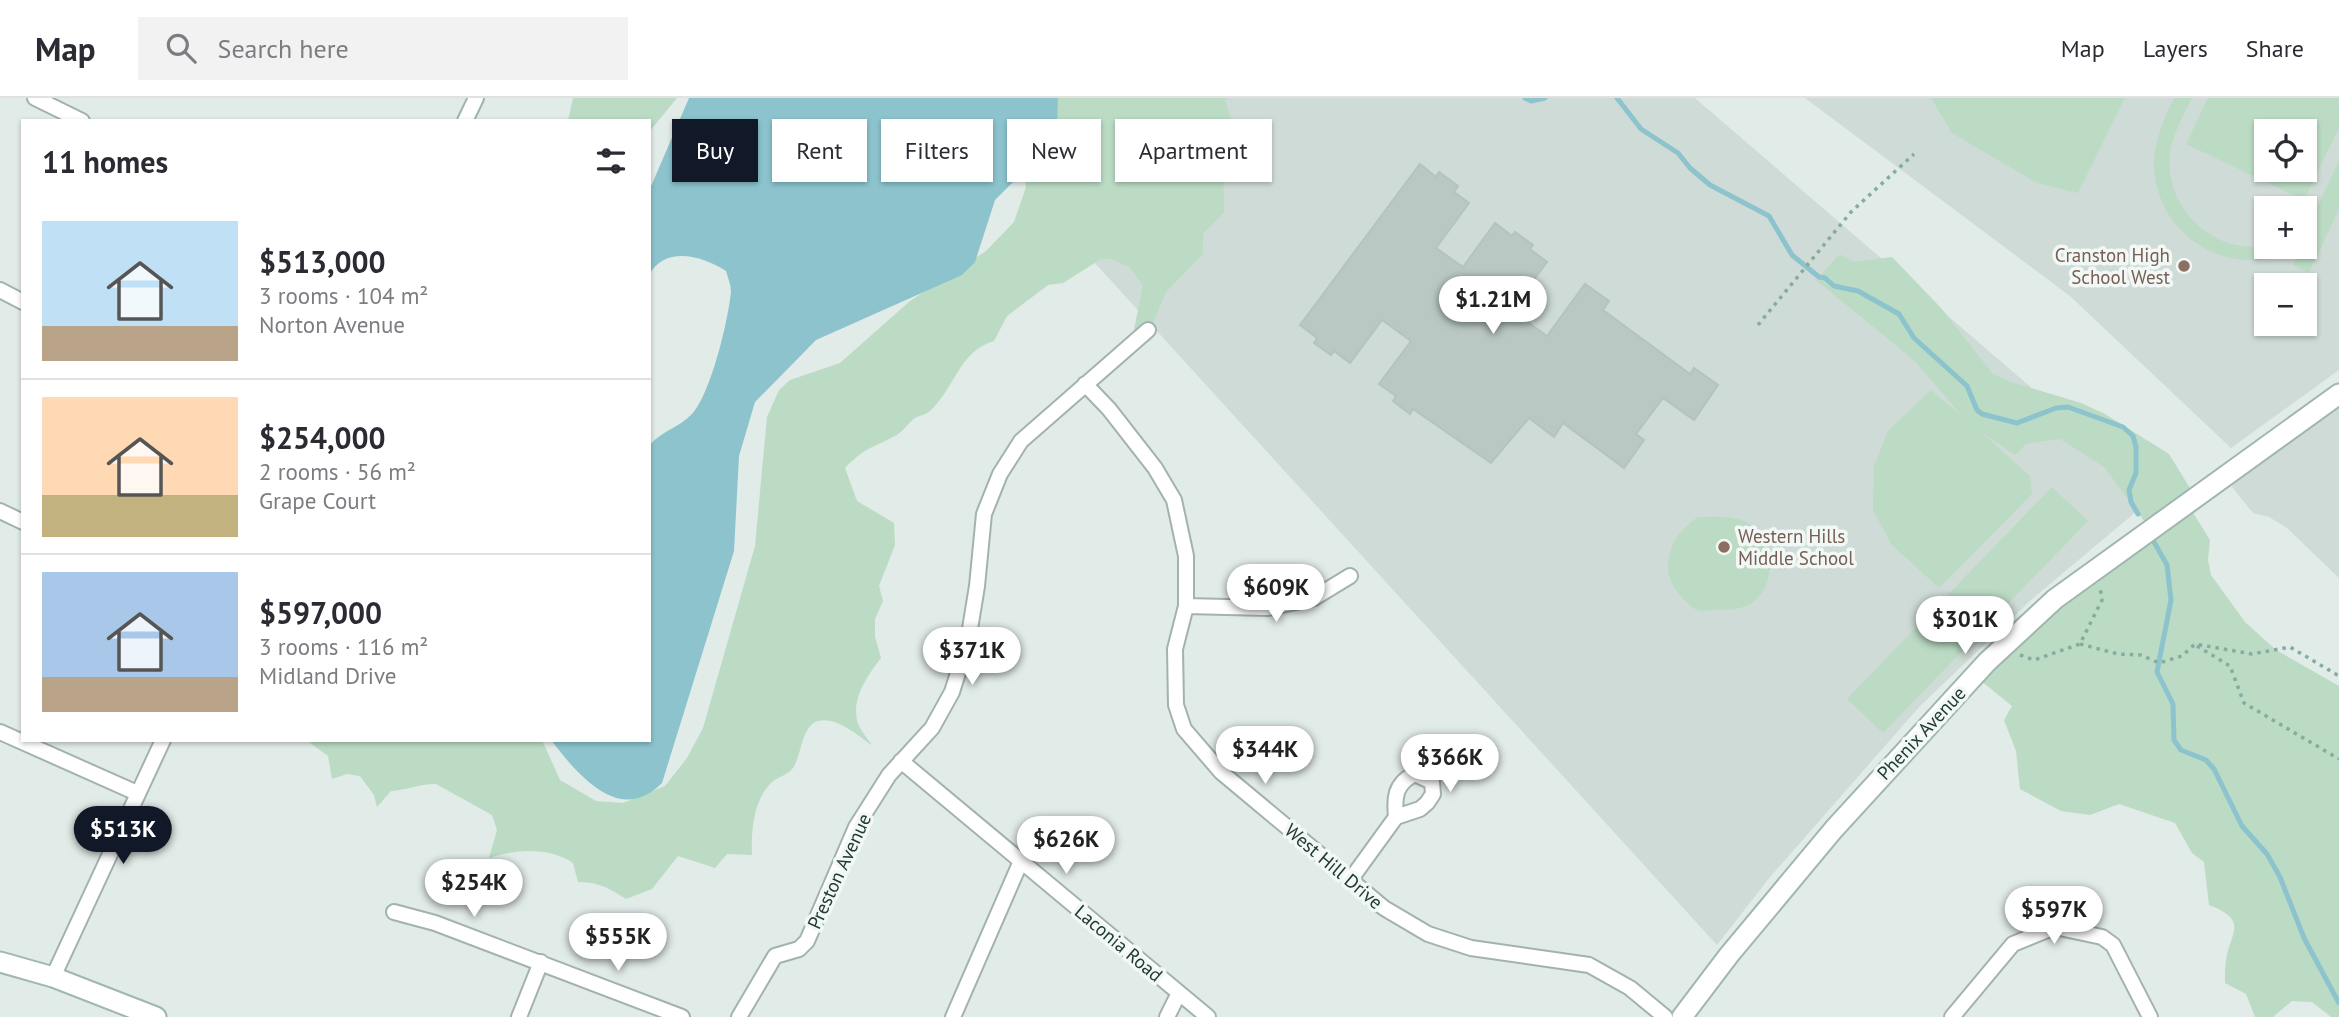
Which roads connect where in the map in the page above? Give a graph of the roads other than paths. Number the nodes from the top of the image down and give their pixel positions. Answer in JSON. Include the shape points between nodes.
{"nodes":[{"id":1,"x":35,"y":98,"type":"edge"},
{"id":2,"x":476,"y":98,"type":"edge"},
{"id":3,"x":78,"y":119,"type":"edge"},
{"id":4,"x":466,"y":119,"type":"edge"},
{"id":5,"x":0,"y":290,"type":"edge"},
{"id":6,"x":21,"y":301,"type":"edge"},
{"id":7,"x":1148,"y":330,"type":"dead end"},
{"id":8,"x":1085,"y":384,"type":"junction"},
{"id":9,"x":2339,"y":394,"type":"edge"},
{"id":10,"x":0,"y":511,"type":"edge"},
{"id":11,"x":21,"y":521,"type":"edge"},
{"id":12,"x":1350,"y":576,"type":"dead end"},
{"id":13,"x":1186,"y":606,"type":"junction"},
{"id":14,"x":0,"y":732,"type":"edge"},
{"id":15,"x":21,"y":741,"type":"edge"},
{"id":16,"x":23,"y":742,"type":"edge"},
{"id":17,"x":162,"y":742,"type":"edge"},
{"id":18,"x":901,"y":761,"type":"junction"},
{"id":19,"x":138,"y":793,"type":"junction"},
{"id":20,"x":1396,"y":817,"type":"dead end"},
{"id":21,"x":1021,"y":861,"type":"junction"},
{"id":22,"x":1351,"y":879,"type":"junction"},
{"id":23,"x":394,"y":912,"type":"dead end"},
{"id":24,"x":0,"y":962,"type":"edge"},
{"id":25,"x":541,"y":962,"type":"junction"},
{"id":26,"x":53,"y":977,"type":"junction"},
{"id":27,"x":1179,"y":993,"type":"junction"},
{"id":28,"x":156,"y":1017,"type":"edge"},
{"id":29,"x":519,"y":1017,"type":"edge"},
{"id":30,"x":682,"y":1017,"type":"edge"},
{"id":31,"x":739,"y":1017,"type":"edge"},
{"id":32,"x":953,"y":1017,"type":"edge"},
{"id":33,"x":1167,"y":1017,"type":"edge"},
{"id":34,"x":1208,"y":1017,"type":"edge"},
{"id":35,"x":1665,"y":1017,"type":"edge"},
{"id":36,"x":1682,"y":1017,"type":"edge"},
{"id":37,"x":1952,"y":1017,"type":"edge"},
{"id":38,"x":2150,"y":1017,"type":"edge"}],
"edges":[{"from":1,"to":3,"type":"street"},
{"from":2,"to":4,"type":"street"},
{"from":5,"to":6,"type":"street"},
{"from":7,"to":8,"type":"street","name":"Preston Avenue"},
{"from":8,"to":13,"type":"street","name":"West Hill Drive","via":[[1155,468],[1174,500],[1186,556]]},
{"from":8,"to":18,"type":"street","name":"Preston Avenue","via":[[1021,441],[1000,474],[984,514],[968,641],[952,692],[932,728]]},
{"from":9,"to":36,"type":"main road","name":"Phenix Avenue","via":[[2055,599],[2002,648],[1833,829]]},
{"from":10,"to":11,"type":"street"},
{"from":12,"to":13,"type":"street","via":[[1314,598],[1268,608]]},
{"from":13,"to":22,"type":"street","name":"West Hill Drive","via":[[1175,649],[1176,705],[1184,729],[1221,772]]},
{"from":14,"to":15,"type":"street"},
{"from":16,"to":19,"type":"street"},
{"from":17,"to":19,"type":"street"},
{"from":18,"to":21,"type":"street","name":"Laconia Road"},
{"from":18,"to":31,"type":"street","name":"Preston Avenue","via":[[856,827],[807,941],[775,956]]},
{"from":19,"to":26,"type":"street"},
{"from":20,"to":22,"type":"street"},
{"from":21,"to":27,"type":"street","name":"Laconia Road"},
{"from":21,"to":32,"type":"street"},
{"from":22,"to":35,"type":"street","name":"West Hill Drive","via":[[1384,908],[1428,934],[1471,948],[1589,965],[1630,988]]},
{"from":23,"to":25,"type":"street"},
{"from":24,"to":26,"type":"main road"},
{"from":25,"to":29,"type":"street"},
{"from":25,"to":30,"type":"street"},
{"from":26,"to":28,"type":"main road"},
{"from":27,"to":33,"type":"street"},
{"from":27,"to":34,"type":"street","name":"Laconia Road"},
{"from":37,"to":38,"type":"street","via":[[2013,944],[2055,927],[2102,937],[2113,945]]}]}
